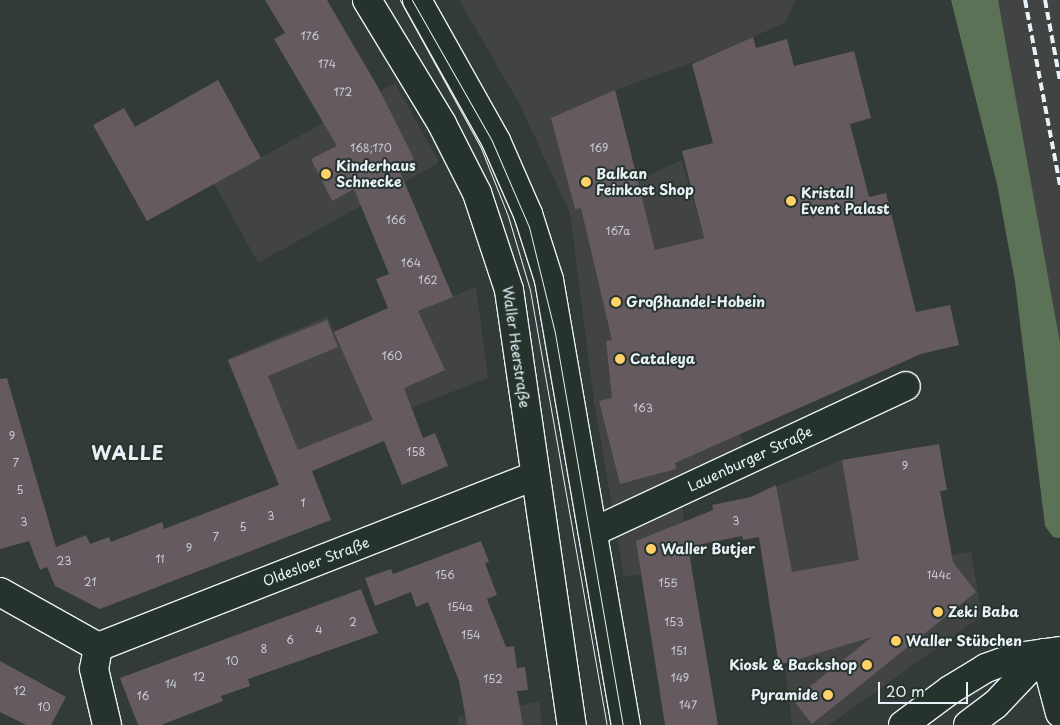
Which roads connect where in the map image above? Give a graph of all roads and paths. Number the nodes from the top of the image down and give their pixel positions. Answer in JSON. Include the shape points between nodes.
{"nodes":[{"id":1,"x":367,"y":0,"type":"edge"},
{"id":2,"x":417,"y":0,"type":"edge"},
{"id":3,"x":906,"y":386,"type":"dead end"},
{"id":4,"x":534,"y":476,"type":"junction"},
{"id":5,"x":593,"y":532,"type":"junction"},
{"id":6,"x":0,"y":592,"type":"edge"},
{"id":7,"x":98,"y":647,"type":"junction"},
{"id":8,"x":1052,"y":652,"type":"edge"},
{"id":9,"x":1060,"y":713,"type":"edge"},
{"id":10,"x":106,"y":725,"type":"edge"},
{"id":11,"x":572,"y":725,"type":"edge"},
{"id":12,"x":626,"y":725,"type":"edge"},
{"id":13,"x":903,"y":725,"type":"edge"},
{"id":14,"x":968,"y":725,"type":"edge"}],
"edges":[{"from":1,"to":4,"type":"main road","name":"Waller Heerstraße","via":[[442,124],[477,193],[509,290]]},
{"from":2,"to":5,"type":"main road","via":[[496,141],[528,214],[549,280]]},
{"from":3,"to":5,"type":"main road","name":"Lauenburger Straße"},
{"from":4,"to":7,"type":"main road","name":"Oldesloer Straße"},
{"from":4,"to":11,"type":"main road","name":"Waller Heerstraße"},
{"from":5,"to":12,"type":"main road"},
{"from":6,"to":7,"type":"main road"},
{"from":7,"to":10,"type":"main road","via":[[94,669]]},
{"from":8,"to":9,"type":"main road"},
{"from":8,"to":13,"type":"main road","via":[[1017,657],[986,668]]},
{"from":8,"to":14,"type":"main road","via":[[995,705]]}]}
